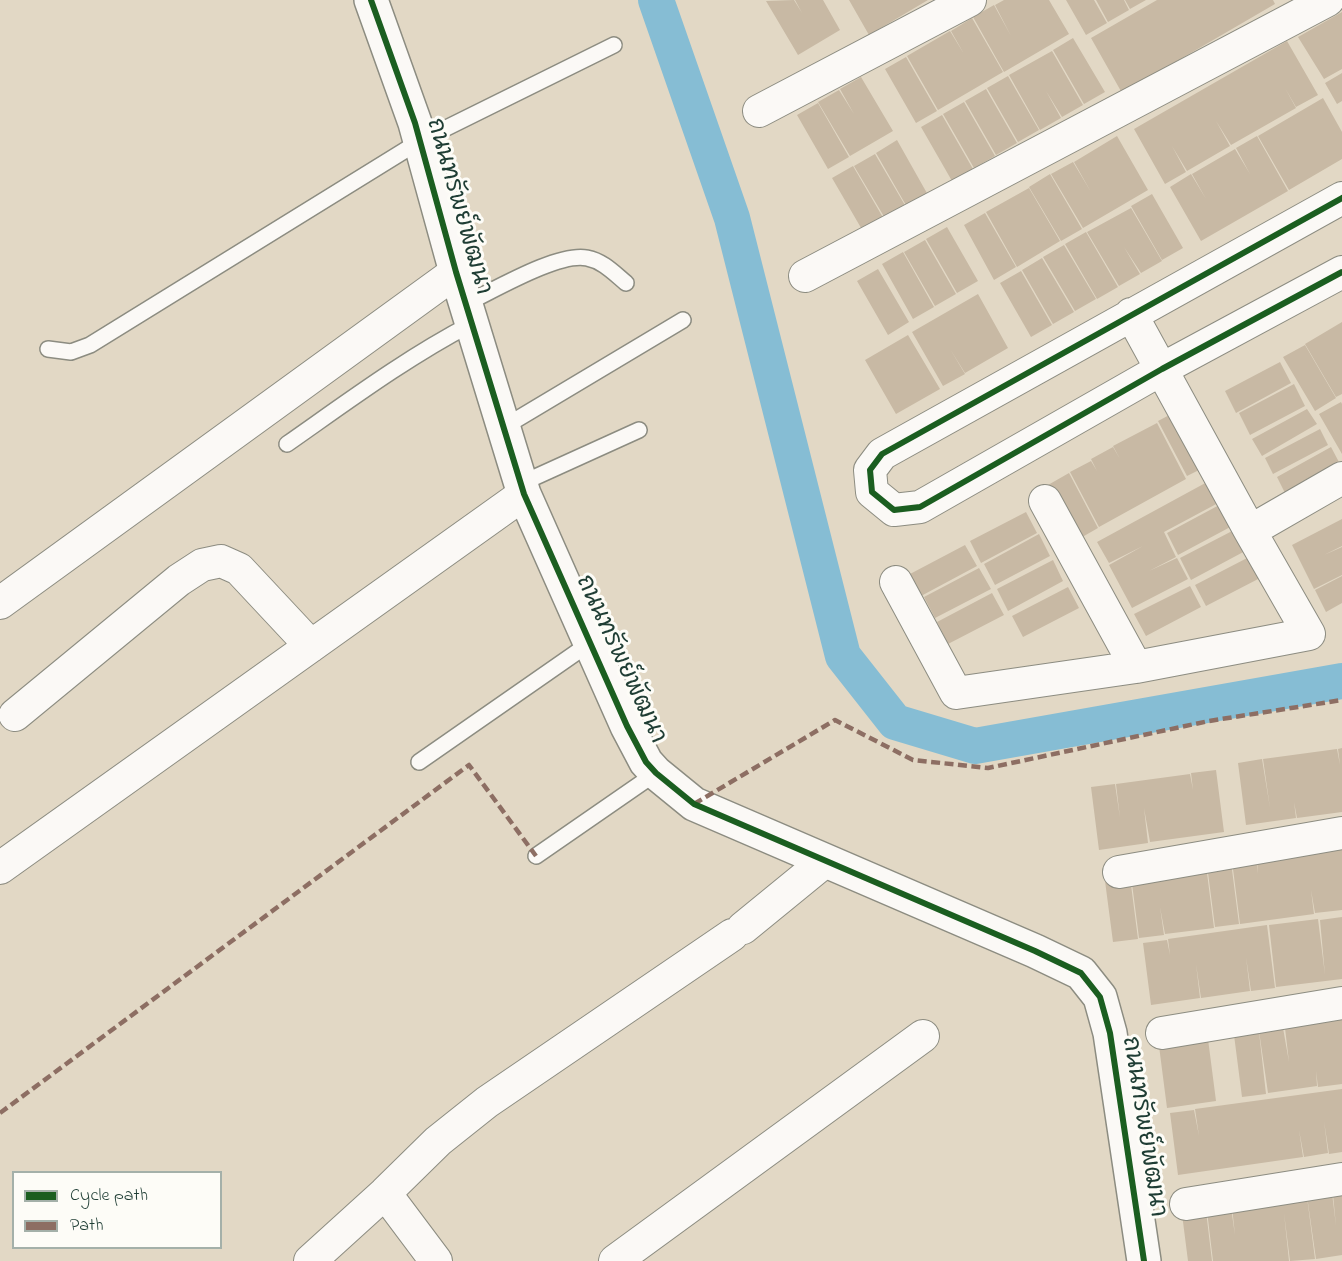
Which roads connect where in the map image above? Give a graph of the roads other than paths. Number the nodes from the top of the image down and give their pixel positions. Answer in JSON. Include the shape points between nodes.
{"nodes":[{"id":1,"x":371,"y":0,"type":"edge"},
{"id":2,"x":970,"y":0,"type":"edge"},
{"id":3,"x":1328,"y":0,"type":"edge"},
{"id":4,"x":614,"y":45,"type":"dead end"},
{"id":5,"x":759,"y":111,"type":"dead end"},
{"id":6,"x":420,"y":141,"type":"junction"},
{"id":7,"x":1342,"y":198,"type":"edge"},
{"id":8,"x":456,"y":272,"type":"junction"},
{"id":9,"x":1342,"y":272,"type":"edge"},
{"id":10,"x":805,"y":276,"type":"dead end"},
{"id":11,"x":626,"y":283,"type":"dead end"},
{"id":12,"x":468,"y":314,"type":"junction"},
{"id":13,"x":1131,"y":314,"type":"junction"},
{"id":14,"x":683,"y":320,"type":"dead end"},
{"id":15,"x":48,"y":349,"type":"dead end"},
{"id":16,"x":1162,"y":369,"type":"junction"},
{"id":17,"x":504,"y":427,"type":"junction"},
{"id":18,"x":639,"y":430,"type":"dead end"},
{"id":19,"x":287,"y":444,"type":"dead end"},
{"id":20,"x":1342,"y":478,"type":"edge"},
{"id":21,"x":522,"y":489,"type":"junction"},
{"id":22,"x":1045,"y":501,"type":"dead end"},
{"id":23,"x":1250,"y":531,"type":"junction"},
{"id":24,"x":896,"y":582,"type":"dead end"},
{"id":25,"x":0,"y":603,"type":"edge"},
{"id":26,"x":590,"y":642,"type":"junction"},
{"id":27,"x":311,"y":646,"type":"junction"},
{"id":28,"x":1136,"y":667,"type":"junction"},
{"id":29,"x":15,"y":714,"type":"dead end"},
{"id":30,"x":419,"y":762,"type":"dead end"},
{"id":31,"x":656,"y":773,"type":"junction"},
{"id":32,"x":1342,"y":833,"type":"edge"},
{"id":33,"x":536,"y":856,"type":"dead end"},
{"id":34,"x":825,"y":861,"type":"junction"},
{"id":35,"x":0,"y":868,"type":"edge"},
{"id":36,"x":1119,"y":872,"type":"dead end"},
{"id":37,"x":1342,"y":1003,"type":"edge"},
{"id":38,"x":1161,"y":1033,"type":"dead end"},
{"id":39,"x":923,"y":1036,"type":"dead end"},
{"id":40,"x":1342,"y":1179,"type":"edge"},
{"id":41,"x":386,"y":1193,"type":"junction"},
{"id":42,"x":1186,"y":1204,"type":"dead end"},
{"id":43,"x":310,"y":1261,"type":"edge"},
{"id":44,"x":436,"y":1261,"type":"edge"},
{"id":45,"x":615,"y":1261,"type":"edge"},
{"id":46,"x":1144,"y":1261,"type":"edge"}],
"edges":[{"from":1,"to":6,"type":"street","name":"ถนนทรัพย์พัฒนา"},
{"from":2,"to":5,"type":"street"},
{"from":3,"to":10,"type":"street"},
{"from":4,"to":6,"type":"lane"},
{"from":6,"to":8,"type":"street","name":"ถนนทรัพย์พัฒนา"},
{"from":6,"to":15,"type":"lane","via":[[90,345],[71,352]]},
{"from":7,"to":13,"type":"street"},
{"from":8,"to":12,"type":"street","name":"ถนนทรัพย์พัฒนา"},
{"from":8,"to":25,"type":"street"},
{"from":9,"to":16,"type":"street"},
{"from":11,"to":12,"type":"lane","via":[[606,265],[586,257],[560,259]]},
{"from":12,"to":17,"type":"street","name":"ถนนทรัพย์พัฒนา"},
{"from":12,"to":19,"type":"lane","via":[[440,340]]},
{"from":13,"to":16,"type":"street"},
{"from":13,"to":16,"type":"street","via":[[882,454],[870,470],[872,492],[894,510],[920,507]]},
{"from":14,"to":17,"type":"lane"},
{"from":16,"to":23,"type":"street"},
{"from":17,"to":21,"type":"street","name":"ถนนทรัพย์พัฒนา"},
{"from":18,"to":21,"type":"lane"},
{"from":20,"to":23,"type":"street"},
{"from":21,"to":26,"type":"street","name":"ถนนทรัพย์พัฒนา"},
{"from":21,"to":27,"type":"street"},
{"from":22,"to":28,"type":"street"},
{"from":23,"to":28,"type":"street","via":[[1309,634]]},
{"from":24,"to":28,"type":"street","via":[[956,693]]},
{"from":26,"to":30,"type":"lane"},
{"from":26,"to":31,"type":"street","name":"ถนนทรัพย์พัฒนา","via":[[627,726]]},
{"from":27,"to":29,"type":"street","via":[[239,569],[221,561],[202,565]]},
{"from":27,"to":35,"type":"street"},
{"from":31,"to":33,"type":"lane"},
{"from":31,"to":34,"type":"street","name":"ถนนทรัพย์พัฒนา","via":[[694,804]]},
{"from":32,"to":36,"type":"street"},
{"from":34,"to":41,"type":"street","via":[[737,931],[487,1102],[438,1141]]},
{"from":34,"to":46,"type":"street","name":"ถนนทรัพย์พัฒนา","via":[[1081,973],[1100,997],[1110,1033]]},
{"from":37,"to":38,"type":"street"},
{"from":39,"to":45,"type":"street"},
{"from":40,"to":42,"type":"street"},
{"from":41,"to":43,"type":"street"},
{"from":41,"to":44,"type":"street"}]}
